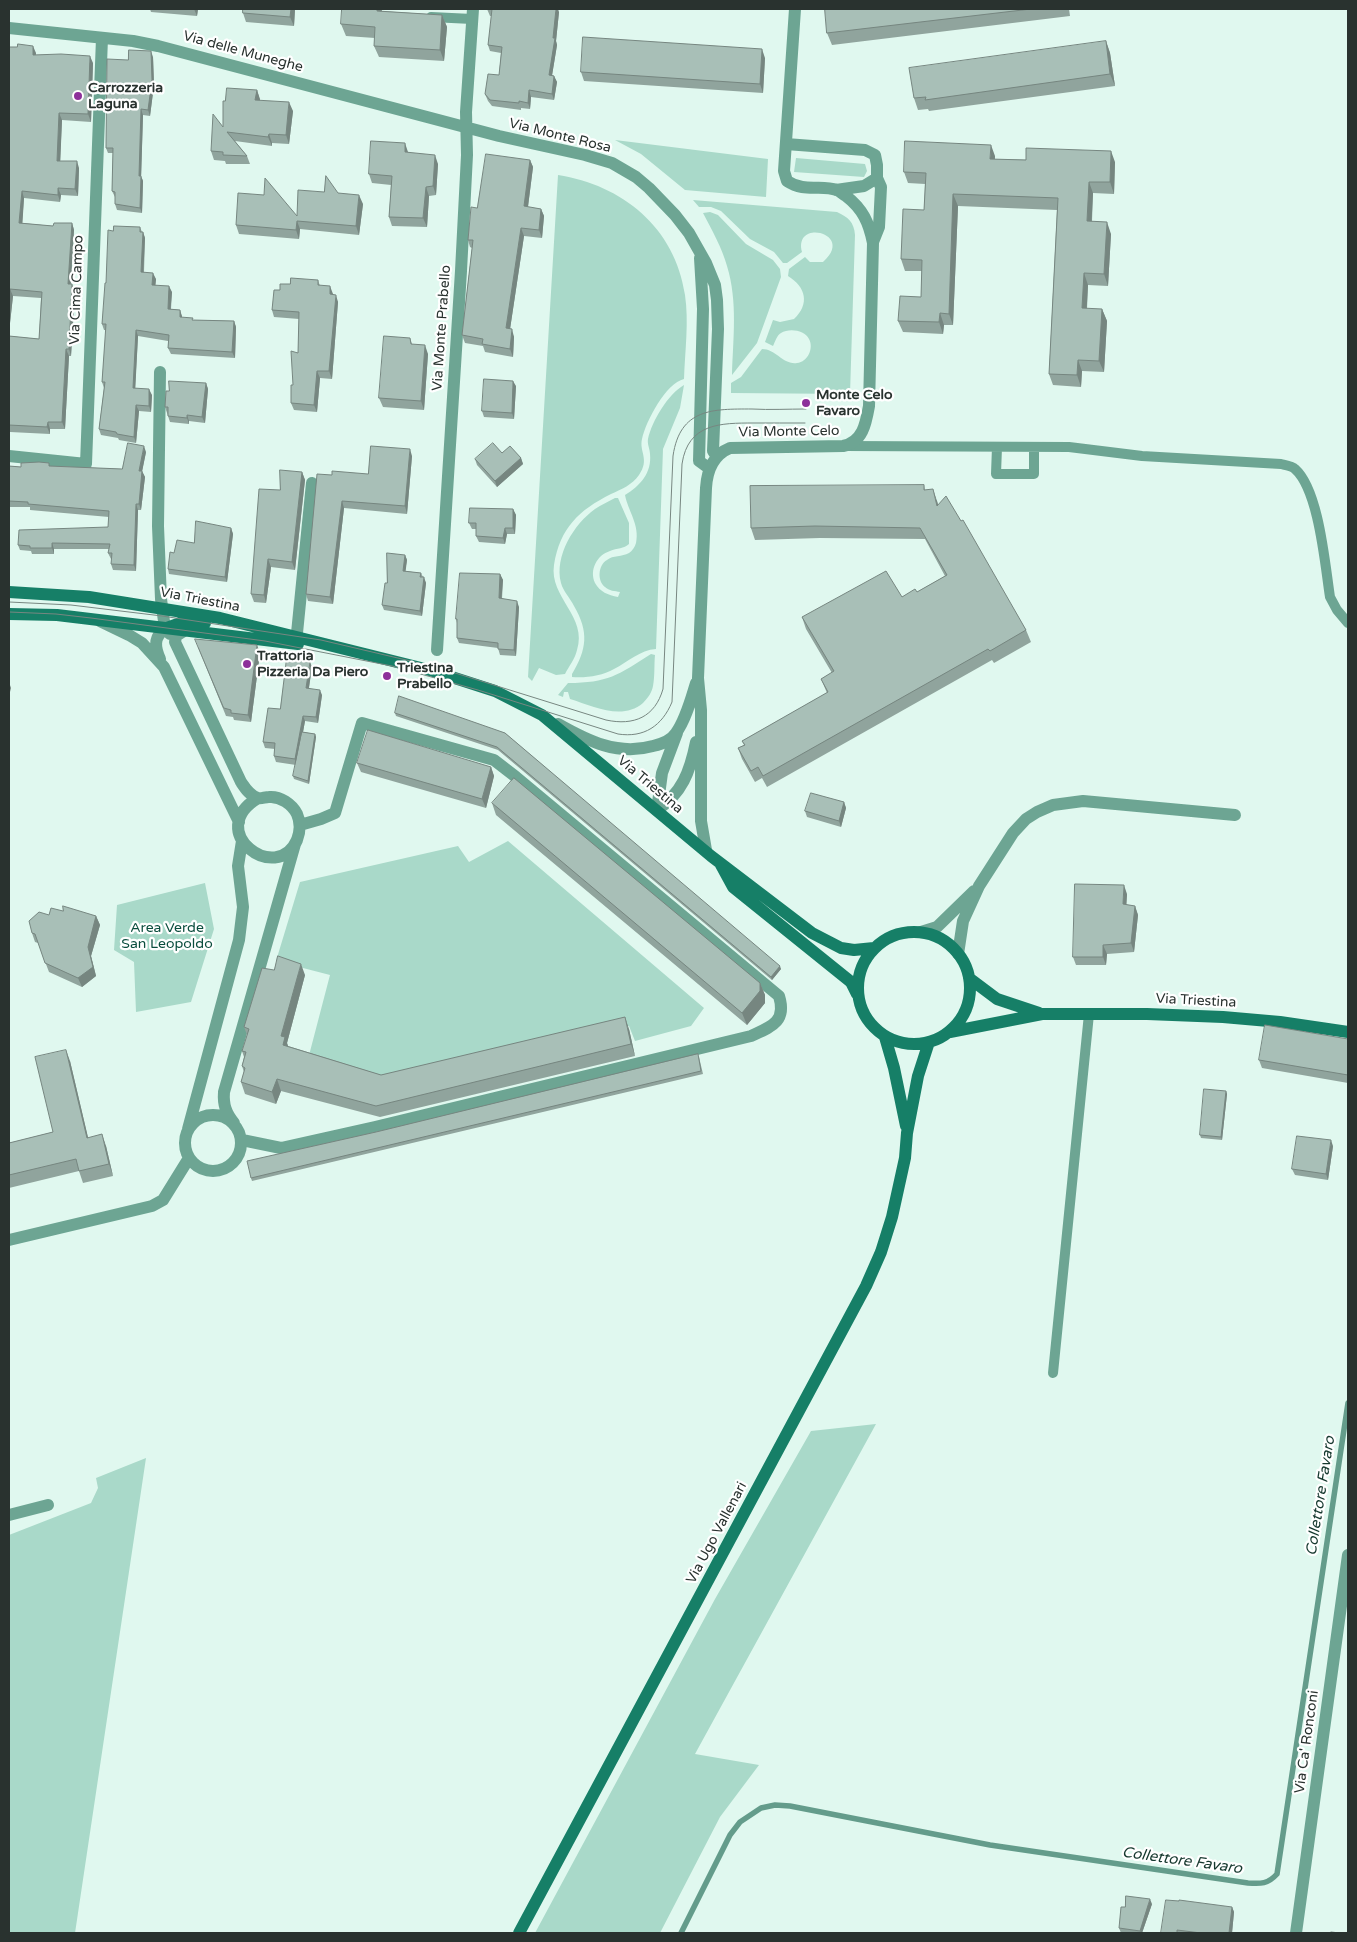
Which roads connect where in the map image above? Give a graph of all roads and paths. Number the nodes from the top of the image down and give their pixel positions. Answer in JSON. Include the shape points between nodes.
{"nodes":[{"id":1,"x":795,"y":9,"type":"edge"},
{"id":2,"x":472,"y":14,"type":"edge"},
{"id":3,"x":423,"y":16,"type":"edge"},
{"id":4,"x":9,"y":28,"type":"edge"},
{"id":5,"x":102,"y":38,"type":"junction"},
{"id":6,"x":466,"y":127,"type":"junction"},
{"id":7,"x":786,"y":144,"type":"junction"},
{"id":8,"x":877,"y":178,"type":"junction"},
{"id":9,"x":836,"y":190,"type":"junction"},
{"id":10,"x":873,"y":243,"type":"junction"},
{"id":11,"x":699,"y":253,"type":"junction"},
{"id":12,"x":160,"y":372,"type":"dead end"},
{"id":13,"x":843,"y":446,"type":"junction"},
{"id":14,"x":997,"y":447,"type":"junction"},
{"id":15,"x":1034,"y":447,"type":"junction"},
{"id":16,"x":9,"y":456,"type":"edge"},
{"id":17,"x":717,"y":457,"type":"junction"},
{"id":18,"x":710,"y":469,"type":"junction"},
{"id":19,"x":312,"y":483,"type":"dead end"},
{"id":20,"x":9,"y":592,"type":"edge"},
{"id":21,"x":161,"y":608,"type":"junction"},
{"id":22,"x":9,"y":614,"type":"edge"},
{"id":23,"x":98,"y":620,"type":"junction"},
{"id":24,"x":1348,"y":623,"type":"edge"},
{"id":25,"x":254,"y":626,"type":"junction"},
{"id":26,"x":164,"y":629,"type":"junction"},
{"id":27,"x":184,"y":631,"type":"junction"},
{"id":28,"x":296,"y":640,"type":"junction"},
{"id":29,"x":175,"y":641,"type":"junction"},
{"id":30,"x":437,"y":650,"type":"dead end"},
{"id":31,"x":164,"y":668,"type":"junction"},
{"id":32,"x":698,"y":678,"type":"junction"},
{"id":33,"x":542,"y":715,"type":"junction"},
{"id":34,"x":701,"y":718,"type":"junction"},
{"id":35,"x":680,"y":728,"type":"junction"},
{"id":36,"x":258,"y":798,"type":"junction"},
{"id":37,"x":657,"y":810,"type":"junction"},
{"id":38,"x":1235,"y":816,"type":"dead end"},
{"id":39,"x":239,"y":822,"type":"junction"},
{"id":40,"x":300,"y":825,"type":"junction"},
{"id":41,"x":242,"y":841,"type":"junction"},
{"id":42,"x":295,"y":844,"type":"junction"},
{"id":43,"x":706,"y":850,"type":"junction"},
{"id":44,"x":719,"y":861,"type":"junction"},
{"id":45,"x":979,"y":886,"type":"junction"},
{"id":46,"x":921,"y":932,"type":"junction"},
{"id":47,"x":874,"y":948,"type":"junction"},
{"id":48,"x":958,"y":954,"type":"junction"},
{"id":49,"x":969,"y":978,"type":"junction"},
{"id":50,"x":858,"y":996,"type":"junction"},
{"id":51,"x":1042,"y":1014,"type":"junction"},
{"id":52,"x":1089,"y":1014,"type":"junction"},
{"id":53,"x":950,"y":1032,"type":"junction"},
{"id":54,"x":1348,"y":1032,"type":"edge"},
{"id":55,"x":885,"y":1037,"type":"junction"},
{"id":56,"x":929,"y":1042,"type":"junction"},
{"id":57,"x":234,"y":1123,"type":"junction"},
{"id":58,"x":188,"y":1129,"type":"junction"},
{"id":59,"x":907,"y":1133,"type":"junction"},
{"id":60,"x":242,"y":1140,"type":"junction"},
{"id":61,"x":189,"y":1158,"type":"junction"},
{"id":62,"x":9,"y":1240,"type":"edge"},
{"id":63,"x":1053,"y":1373,"type":"dead end"},
{"id":64,"x":48,"y":1505,"type":"dead end"},
{"id":65,"x":9,"y":1515,"type":"edge"},
{"id":66,"x":1348,"y":1555,"type":"edge"},
{"id":67,"x":519,"y":1933,"type":"edge"},
{"id":68,"x":1296,"y":1933,"type":"edge"}],
"edges":[{"from":1,"to":7,"type":"street"},
{"from":2,"to":3,"type":"lane"},
{"from":2,"to":6,"type":"street","name":"Via Monte Prabello"},
{"from":4,"to":5,"type":"street","name":"Via delle Muneghe"},
{"from":5,"to":6,"type":"street","name":"Via delle Muneghe","via":[[158,46]]},
{"from":5,"to":16,"type":"street","name":"Via Cima Campo","via":[[86,464]]},
{"from":6,"to":11,"type":"street","name":"Via Monte Rosa","via":[[612,163],[649,188],[680,221]]},
{"from":6,"to":30,"type":"street","name":"Via Monte Prabello","via":[[461,271]]},
{"from":7,"to":8,"type":"street","name":"Via Monte Celo","via":[[865,150],[875,155]]},
{"from":7,"to":9,"type":"street","via":[[784,171],[787,181],[803,188]]},
{"from":8,"to":9,"type":"street","via":[[864,186]]},
{"from":8,"to":10,"type":"street","name":"Via Monte Celo","via":[[881,197],[879,227]]},
{"from":9,"to":10,"type":"street","name":"Via Monte Celo","via":[[856,203],[863,213]]},
{"from":10,"to":13,"type":"street","name":"Via Monte Celo","via":[[866,423],[860,436],[850,445]]},
{"from":11,"to":17,"type":"street","name":"Via Monte Rosa","via":[[711,274],[717,300],[713,451]]},
{"from":11,"to":18,"type":"street","name":"Via Monte Rosa","via":[[703,309],[699,461]]},
{"from":12,"to":21,"type":"street","via":[[158,526]]},
{"from":13,"to":14,"type":"lane"},
{"from":13,"to":17,"type":"street","name":"Via Monte Celo","via":[[736,448],[725,450]]},
{"from":14,"to":15,"type":"lane"},
{"from":14,"to":15,"type":"lane","via":[[996,474],[1034,474]]},
{"from":15,"to":24,"type":"lane","via":[[1261,462],[1294,468],[1304,480],[1314,504],[1330,597]]},
{"from":17,"to":18,"type":"street"},
{"from":18,"to":32,"type":"street","via":[[706,488]]},
{"from":19,"to":28,"type":"street"},
{"from":20,"to":21,"type":"street","name":"Via Triestina","via":[[65,595]]},
{"from":21,"to":25,"type":"street","name":"Via Triestina"},
{"from":21,"to":26,"type":"street"},
{"from":22,"to":23,"type":"street","name":"Via Triestina"},
{"from":23,"to":26,"type":"street","name":"Via Triestina"},
{"from":23,"to":31,"type":"street","via":[[142,644]]},
{"from":25,"to":26,"type":"street","via":[[190,621]]},
{"from":25,"to":28,"type":"street","name":"Via Triestina"},
{"from":26,"to":27,"type":"street","name":"Via Triestina"},
{"from":26,"to":29,"type":"street"},
{"from":26,"to":31,"type":"street","via":[[155,645]]},
{"from":27,"to":28,"type":"street","name":"Via Triestina"},
{"from":27,"to":29,"type":"street","via":[[176,636]]},
{"from":28,"to":33,"type":"street","name":"Via Triestina","via":[[433,671],[485,687]]},
{"from":29,"to":36,"type":"street","via":[[241,782]]},
{"from":31,"to":39,"type":"street"},
{"from":32,"to":34,"type":"street"},
{"from":32,"to":35,"type":"street"},
{"from":33,"to":35,"type":"street","via":[[592,742],[624,750],[664,743]]},
{"from":33,"to":37,"type":"street","name":"Via Triestina"},
{"from":34,"to":37,"type":"street","via":[[693,756],[681,788]]},
{"from":34,"to":43,"type":"street","via":[[701,821]]},
{"from":35,"to":37,"type":"street","via":[[662,773]]},
{"from":36,"to":39,"type":"street","via":[[242,812]]},
{"from":36,"to":40,"type":"street","via":[[271,796],[292,806]]},
{"from":37,"to":43,"type":"street","name":"Via Triestina"},
{"from":38,"to":45,"type":"street","via":[[1083,801],[1053,805],[1026,819],[1013,833]]},
{"from":39,"to":41,"type":"street"},
{"from":40,"to":42,"type":"street"},
{"from":40,"to":60,"type":"street","via":[[335,813],[362,723],[494,760],[779,996],[781,1014],[772,1026],[751,1036],[375,1128],[281,1148]]},
{"from":41,"to":42,"type":"street","via":[[250,851],[269,858],[288,852]]},
{"from":41,"to":58,"type":"street","via":[[238,866],[243,907],[239,940]]},
{"from":42,"to":57,"type":"street","via":[[224,1092],[224,1108]]},
{"from":43,"to":44,"type":"street","name":"Via Triestina"},
{"from":44,"to":47,"type":"street","via":[[829,943],[846,949]]},
{"from":44,"to":50,"type":"street","name":"Via Triestina","via":[[732,887],[851,982]]},
{"from":45,"to":46,"type":"street","via":[[937,927]]},
{"from":45,"to":48,"type":"street","via":[[963,921]]},
{"from":46,"to":47,"type":"street","via":[[888,938]]},
{"from":46,"to":48,"type":"street","via":[[942,940]]},
{"from":47,"to":50,"type":"street","via":[[861,970]]},
{"from":48,"to":49,"type":"street"},
{"from":49,"to":51,"type":"street","name":"Via Triestina","via":[[997,999]]},
{"from":49,"to":53,"type":"street","via":[[967,1008]]},
{"from":50,"to":55,"type":"street","via":[[872,1026]]},
{"from":51,"to":52,"type":"street","name":"Via Triestina"},
{"from":51,"to":53,"type":"street","name":"Via Triestina"},
{"from":52,"to":54,"type":"street","name":"Via Triestina","via":[[1223,1016]]},
{"from":52,"to":63,"type":"lane"},
{"from":53,"to":56,"type":"street"},
{"from":55,"to":56,"type":"street","via":[[914,1044]]},
{"from":55,"to":59,"type":"street","name":"Via Ugo Vallenari"},
{"from":56,"to":59,"type":"street","name":"Via Ugo Vallenari","via":[[918,1076]]},
{"from":57,"to":58,"type":"street","via":[[215,1114],[203,1116]]},
{"from":57,"to":60,"type":"street"},
{"from":58,"to":61,"type":"street","via":[[185,1150]]},
{"from":59,"to":67,"type":"street","name":"Via Ugo Vallenari","via":[[892,1217],[866,1286]]},
{"from":60,"to":61,"type":"street","via":[[237,1158],[223,1170],[204,1170]]},
{"from":61,"to":62,"type":"street","via":[[163,1200],[152,1206]]},
{"from":64,"to":65,"type":"street"},
{"from":66,"to":68,"type":"street","name":"Via Ca' Ronconi"}]}
